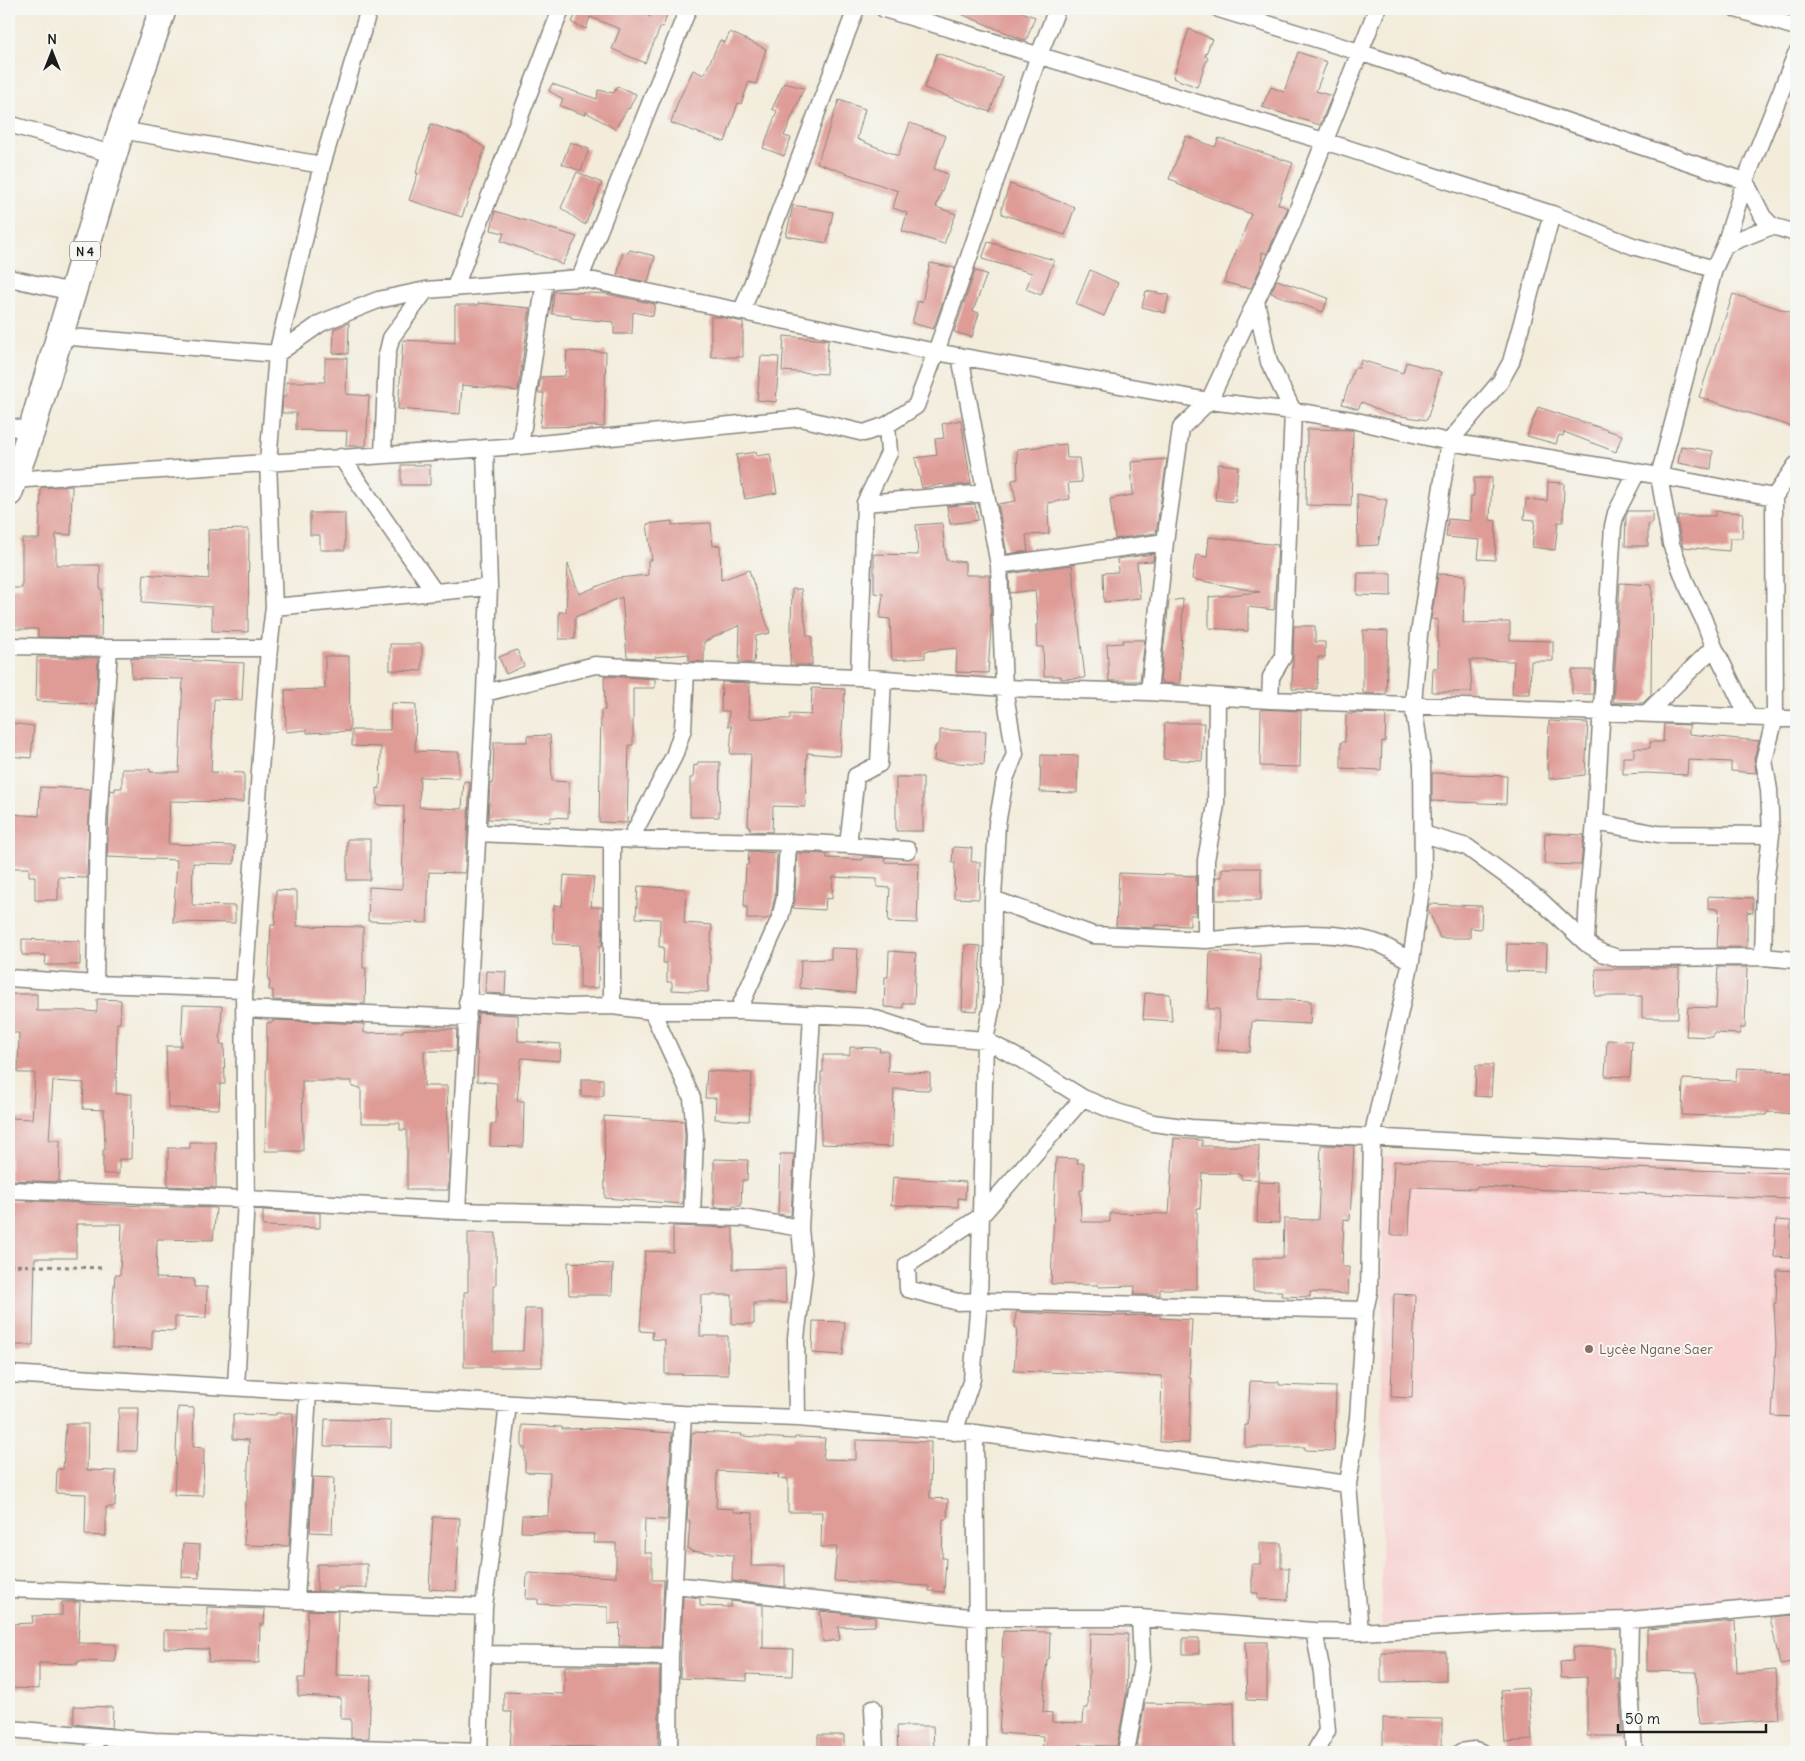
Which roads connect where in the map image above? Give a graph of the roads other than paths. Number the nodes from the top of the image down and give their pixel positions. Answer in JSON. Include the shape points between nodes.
{"nodes":[{"id":1,"x":160,"y":9,"type":"edge"},
{"id":2,"x":370,"y":9,"type":"edge"},
{"id":3,"x":561,"y":9,"type":"edge"},
{"id":4,"x":688,"y":9,"type":"edge"},
{"id":5,"x":856,"y":9,"type":"edge"},
{"id":6,"x":884,"y":9,"type":"edge"},
{"id":7,"x":1057,"y":9,"type":"edge"},
{"id":8,"x":1218,"y":9,"type":"edge"},
{"id":9,"x":1377,"y":9,"type":"edge"},
{"id":10,"x":1736,"y":9,"type":"edge"},
{"id":11,"x":1796,"y":27,"type":"edge"},
{"id":12,"x":1359,"y":52,"type":"junction"},
{"id":13,"x":1796,"y":54,"type":"edge"},
{"id":14,"x":1039,"y":55,"type":"junction"},
{"id":15,"x":9,"y":124,"type":"edge"},
{"id":16,"x":121,"y":130,"type":"junction"},
{"id":17,"x":1324,"y":141,"type":"junction"},
{"id":18,"x":114,"y":155,"type":"junction"},
{"id":19,"x":322,"y":165,"type":"junction"},
{"id":20,"x":1744,"y":181,"type":"junction"},
{"id":21,"x":1552,"y":214,"type":"junction"},
{"id":22,"x":1772,"y":226,"type":"junction"},
{"id":23,"x":1796,"y":232,"type":"edge"},
{"id":24,"x":1725,"y":245,"type":"junction"},
{"id":25,"x":1714,"y":270,"type":"junction"},
{"id":26,"x":9,"y":278,"type":"edge"},
{"id":27,"x":580,"y":278,"type":"junction"},
{"id":28,"x":545,"y":280,"type":"junction"},
{"id":29,"x":455,"y":287,"type":"junction"},
{"id":30,"x":426,"y":290,"type":"junction"},
{"id":31,"x":72,"y":292,"type":"junction"},
{"id":32,"x":1256,"y":301,"type":"junction"},
{"id":33,"x":742,"y":311,"type":"junction"},
{"id":34,"x":59,"y":336,"type":"junction"},
{"id":35,"x":936,"y":352,"type":"junction"},
{"id":36,"x":277,"y":354,"type":"junction"},
{"id":37,"x":960,"y":356,"type":"junction"},
{"id":38,"x":1210,"y":401,"type":"junction"},
{"id":39,"x":1294,"y":411,"type":"junction"},
{"id":40,"x":887,"y":425,"type":"junction"},
{"id":41,"x":20,"y":429,"type":"edge"},
{"id":42,"x":1449,"y":442,"type":"junction"},
{"id":43,"x":520,"y":446,"type":"junction"},
{"id":44,"x":485,"y":448,"type":"junction"},
{"id":45,"x":383,"y":455,"type":"junction"},
{"id":46,"x":341,"y":457,"type":"junction"},
{"id":47,"x":268,"y":462,"type":"junction"},
{"id":48,"x":1796,"y":465,"type":"edge"},
{"id":49,"x":1637,"y":472,"type":"junction"},
{"id":50,"x":1659,"y":476,"type":"junction"},
{"id":51,"x":11,"y":486,"type":"edge"},
{"id":52,"x":986,"y":493,"type":"junction"},
{"id":53,"x":1774,"y":497,"type":"junction"},
{"id":54,"x":865,"y":502,"type":"junction"},
{"id":55,"x":1165,"y":542,"type":"junction"},
{"id":56,"x":999,"y":565,"type":"junction"},
{"id":57,"x":489,"y":587,"type":"junction"},
{"id":58,"x":434,"y":591,"type":"junction"},
{"id":59,"x":274,"y":607,"type":"junction"},
{"id":60,"x":9,"y":646,"type":"edge"},
{"id":61,"x":1714,"y":647,"type":"junction"},
{"id":62,"x":109,"y":648,"type":"junction"},
{"id":63,"x":269,"y":648,"type":"junction"},
{"id":64,"x":686,"y":671,"type":"junction"},
{"id":65,"x":859,"y":677,"type":"junction"},
{"id":66,"x":883,"y":679,"type":"junction"},
{"id":67,"x":1004,"y":688,"type":"junction"},
{"id":68,"x":1149,"y":692,"type":"junction"},
{"id":69,"x":486,"y":693,"type":"junction"},
{"id":70,"x":1217,"y":696,"type":"junction"},
{"id":71,"x":1270,"y":700,"type":"junction"},
{"id":72,"x":1413,"y":704,"type":"junction"},
{"id":73,"x":1603,"y":711,"type":"junction"},
{"id":74,"x":1648,"y":712,"type":"junction"},
{"id":75,"x":1748,"y":716,"type":"junction"},
{"id":76,"x":1775,"y":718,"type":"junction"},
{"id":77,"x":1796,"y":719,"type":"edge"},
{"id":78,"x":1595,"y":822,"type":"junction"},
{"id":79,"x":478,"y":833,"type":"junction"},
{"id":80,"x":1423,"y":834,"type":"junction"},
{"id":81,"x":1771,"y":836,"type":"junction"},
{"id":82,"x":612,"y":839,"type":"junction"},
{"id":83,"x":630,"y":840,"type":"junction"},
{"id":84,"x":788,"y":842,"type":"junction"},
{"id":85,"x":848,"y":845,"type":"junction"},
{"id":86,"x":908,"y":850,"type":"dead end"},
{"id":87,"x":994,"y":899,"type":"junction"},
{"id":88,"x":1206,"y":940,"type":"junction"},
{"id":89,"x":1586,"y":943,"type":"junction"},
{"id":90,"x":1763,"y":957,"type":"junction"},
{"id":91,"x":1796,"y":960,"type":"edge"},
{"id":92,"x":1411,"y":961,"type":"junction"},
{"id":93,"x":9,"y":978,"type":"edge"},
{"id":94,"x":96,"y":984,"type":"junction"},
{"id":95,"x":244,"y":989,"type":"junction"},
{"id":96,"x":612,"y":1006,"type":"junction"},
{"id":97,"x":244,"y":1009,"type":"junction"},
{"id":98,"x":468,"y":1010,"type":"junction"},
{"id":99,"x":738,"y":1010,"type":"junction"},
{"id":100,"x":652,"y":1011,"type":"junction"},
{"id":101,"x":812,"y":1014,"type":"junction"},
{"id":102,"x":985,"y":1040,"type":"junction"},
{"id":103,"x":1083,"y":1098,"type":"junction"},
{"id":104,"x":1372,"y":1138,"type":"junction"},
{"id":105,"x":1796,"y":1159,"type":"edge"},
{"id":106,"x":9,"y":1190,"type":"edge"},
{"id":107,"x":246,"y":1199,"type":"junction"},
{"id":108,"x":457,"y":1211,"type":"junction"},
{"id":109,"x":692,"y":1216,"type":"junction"},
{"id":110,"x":980,"y":1217,"type":"junction"},
{"id":111,"x":800,"y":1228,"type":"junction"},
{"id":112,"x":978,"y":1301,"type":"junction"},
{"id":113,"x":1365,"y":1310,"type":"junction"},
{"id":114,"x":9,"y":1374,"type":"edge"},
{"id":115,"x":236,"y":1387,"type":"junction"},
{"id":116,"x":308,"y":1392,"type":"junction"},
{"id":117,"x":508,"y":1404,"type":"junction"},
{"id":118,"x":683,"y":1414,"type":"junction"},
{"id":119,"x":797,"y":1418,"type":"junction"},
{"id":120,"x":954,"y":1432,"type":"junction"},
{"id":121,"x":975,"y":1433,"type":"junction"},
{"id":122,"x":1348,"y":1484,"type":"junction"},
{"id":123,"x":674,"y":1585,"type":"junction"},
{"id":124,"x":9,"y":1589,"type":"edge"},
{"id":125,"x":296,"y":1600,"type":"junction"},
{"id":126,"x":1796,"y":1605,"type":"edge"},
{"id":127,"x":484,"y":1607,"type":"junction"},
{"id":128,"x":978,"y":1618,"type":"junction"},
{"id":129,"x":1140,"y":1618,"type":"junction"},
{"id":130,"x":1630,"y":1620,"type":"junction"},
{"id":131,"x":1314,"y":1631,"type":"junction"},
{"id":132,"x":1360,"y":1632,"type":"junction"},
{"id":133,"x":483,"y":1654,"type":"junction"},
{"id":134,"x":670,"y":1657,"type":"junction"},
{"id":135,"x":873,"y":1708,"type":"dead end"},
{"id":136,"x":9,"y":1729,"type":"edge"},
{"id":137,"x":96,"y":1736,"type":"junction"},
{"id":138,"x":266,"y":1748,"type":"edge"},
{"id":139,"x":94,"y":1752,"type":"edge"},
{"id":140,"x":479,"y":1752,"type":"edge"},
{"id":141,"x":669,"y":1752,"type":"edge"},
{"id":142,"x":875,"y":1752,"type":"edge"},
{"id":143,"x":978,"y":1752,"type":"edge"},
{"id":144,"x":1126,"y":1752,"type":"edge"},
{"id":145,"x":1315,"y":1752,"type":"edge"},
{"id":146,"x":1461,"y":1752,"type":"edge"},
{"id":147,"x":1481,"y":1752,"type":"edge"},
{"id":148,"x":1634,"y":1752,"type":"edge"}],
"edges":[{"from":1,"to":16,"type":"main road","number":"N 4"},
{"from":2,"to":19,"type":"street"},
{"from":3,"to":29,"type":"street"},
{"from":4,"to":27,"type":"street"},
{"from":5,"to":33,"type":"street"},
{"from":6,"to":14,"type":"street"},
{"from":7,"to":14,"type":"street"},
{"from":8,"to":12,"type":"street"},
{"from":9,"to":12,"type":"street"},
{"from":10,"to":11,"type":"street"},
{"from":12,"to":17,"type":"street"},
{"from":12,"to":20,"type":"street"},
{"from":13,"to":20,"type":"street"},
{"from":14,"to":17,"type":"street"},
{"from":14,"to":35,"type":"street"},
{"from":15,"to":18,"type":"street"},
{"from":16,"to":18,"type":"main road","number":"N 4"},
{"from":16,"to":19,"type":"street"},
{"from":17,"to":21,"type":"street"},
{"from":17,"to":32,"type":"street","via":[[1291,226]]},
{"from":18,"to":31,"type":"main road","number":"N 4"},
{"from":19,"to":36,"type":"street"},
{"from":20,"to":22,"type":"street","via":[[1763,217]]},
{"from":20,"to":24,"type":"street"},
{"from":21,"to":25,"type":"street","via":[[1633,246]]},
{"from":21,"to":42,"type":"street","via":[[1511,362],[1500,382]]},
{"from":22,"to":23,"type":"street"},
{"from":22,"to":24,"type":"street"},
{"from":24,"to":25,"type":"street"},
{"from":25,"to":50,"type":"street"},
{"from":26,"to":31,"type":"street"},
{"from":27,"to":28,"type":"street"},
{"from":27,"to":33,"type":"street"},
{"from":28,"to":29,"type":"street"},
{"from":28,"to":43,"type":"street"},
{"from":29,"to":30,"type":"street"},
{"from":30,"to":36,"type":"street","via":[[378,300],[321,323]]},
{"from":30,"to":45,"type":"street","via":[[391,338],[387,355]]},
{"from":31,"to":34,"type":"main road","number":"N 4"},
{"from":32,"to":38,"type":"street"},
{"from":32,"to":39,"type":"street","via":[[1269,362]]},
{"from":33,"to":35,"type":"street"},
{"from":34,"to":36,"type":"street"},
{"from":34,"to":41,"type":"main road","number":"N 4"},
{"from":35,"to":37,"type":"street"},
{"from":35,"to":40,"type":"street","via":[[916,406]]},
{"from":36,"to":47,"type":"street"},
{"from":37,"to":38,"type":"street"},
{"from":37,"to":52,"type":"street"},
{"from":38,"to":39,"type":"street"},
{"from":38,"to":55,"type":"street","via":[[1181,428]]},
{"from":39,"to":42,"type":"street","via":[[1352,420]]},
{"from":39,"to":71,"type":"street","via":[[1283,657],[1271,677]]},
{"from":40,"to":43,"type":"street","via":[[864,433],[801,418]]},
{"from":40,"to":54,"type":"street","via":[[889,453]]},
{"from":41,"to":51,"type":"main road","number":"N 4"},
{"from":42,"to":49,"type":"street"},
{"from":42,"to":72,"type":"street","via":[[1419,634]]},
{"from":43,"to":44,"type":"street"},
{"from":44,"to":45,"type":"street"},
{"from":44,"to":57,"type":"street"},
{"from":45,"to":46,"type":"street"},
{"from":46,"to":47,"type":"street"},
{"from":46,"to":58,"type":"street"},
{"from":47,"to":51,"type":"street"},
{"from":47,"to":59,"type":"street"},
{"from":48,"to":53,"type":"street"},
{"from":49,"to":50,"type":"street"},
{"from":49,"to":73,"type":"street","via":[[1616,513],[1613,526]]},
{"from":50,"to":53,"type":"street"},
{"from":50,"to":61,"type":"street","via":[[1671,544]]},
{"from":52,"to":54,"type":"street"},
{"from":52,"to":56,"type":"street"},
{"from":53,"to":76,"type":"street"},
{"from":54,"to":65,"type":"street"},
{"from":55,"to":56,"type":"street"},
{"from":55,"to":68,"type":"street"},
{"from":56,"to":67,"type":"street"},
{"from":57,"to":58,"type":"street"},
{"from":57,"to":69,"type":"street"},
{"from":58,"to":59,"type":"street"},
{"from":59,"to":63,"type":"street"},
{"from":60,"to":62,"type":"street"},
{"from":61,"to":74,"type":"street"},
{"from":61,"to":75,"type":"street"},
{"from":62,"to":63,"type":"street"},
{"from":62,"to":94,"type":"street","via":[[98,825]]},
{"from":63,"to":95,"type":"street"},
{"from":64,"to":65,"type":"street"},
{"from":64,"to":69,"type":"street","via":[[595,665]]},
{"from":64,"to":83,"type":"street","via":[[683,729],[674,756]]},
{"from":65,"to":66,"type":"street"},
{"from":66,"to":67,"type":"street"},
{"from":66,"to":85,"type":"street","via":[[879,764],[856,776]]},
{"from":67,"to":68,"type":"street"},
{"from":67,"to":87,"type":"street","via":[[1015,754],[1005,779],[997,824]]},
{"from":68,"to":70,"type":"street"},
{"from":69,"to":79,"type":"street"},
{"from":70,"to":71,"type":"street"},
{"from":70,"to":88,"type":"street","via":[[1216,806],[1206,860]]},
{"from":71,"to":72,"type":"street"},
{"from":72,"to":73,"type":"street"},
{"from":72,"to":80,"type":"street","via":[[1422,764]]},
{"from":73,"to":74,"type":"street"},
{"from":73,"to":78,"type":"street"},
{"from":74,"to":75,"type":"street"},
{"from":75,"to":76,"type":"street"},
{"from":76,"to":77,"type":"street"},
{"from":76,"to":81,"type":"street","via":[[1764,760]]},
{"from":78,"to":81,"type":"street","via":[[1658,834]]},
{"from":78,"to":89,"type":"street"},
{"from":79,"to":82,"type":"street"},
{"from":79,"to":98,"type":"street"},
{"from":80,"to":89,"type":"street","via":[[1468,847],[1540,900]]},
{"from":80,"to":92,"type":"street","via":[[1423,876]]},
{"from":81,"to":90,"type":"street","via":[[1764,894]]},
{"from":82,"to":83,"type":"street"},
{"from":82,"to":96,"type":"street"},
{"from":83,"to":84,"type":"street"},
{"from":84,"to":85,"type":"street"},
{"from":84,"to":99,"type":"street","via":[[785,898],[780,918]]},
{"from":85,"to":86,"type":"street"},
{"from":87,"to":88,"type":"street","via":[[1093,935]]},
{"from":87,"to":102,"type":"street","via":[[992,1005]]},
{"from":88,"to":92,"type":"street","via":[[1342,935],[1375,942]]},
{"from":89,"to":90,"type":"street","via":[[1602,954],[1618,958]]},
{"from":90,"to":91,"type":"street"},
{"from":92,"to":104,"type":"street"},
{"from":93,"to":94,"type":"street"},
{"from":94,"to":95,"type":"street"},
{"from":95,"to":97,"type":"street"},
{"from":96,"to":98,"type":"street"},
{"from":96,"to":100,"type":"street"},
{"from":97,"to":98,"type":"street"},
{"from":97,"to":107,"type":"street"},
{"from":98,"to":108,"type":"street"},
{"from":99,"to":100,"type":"street"},
{"from":99,"to":101,"type":"street"},
{"from":100,"to":109,"type":"street","via":[[692,1098],[695,1136]]},
{"from":101,"to":102,"type":"street","via":[[870,1017],[925,1035]]},
{"from":101,"to":111,"type":"street"},
{"from":102,"to":103,"type":"street"},
{"from":102,"to":110,"type":"street"},
{"from":103,"to":104,"type":"street","via":[[1154,1123]]},
{"from":103,"to":110,"type":"street"},
{"from":104,"to":105,"type":"street"},
{"from":104,"to":113,"type":"street","via":[[1369,1292]]},
{"from":106,"to":107,"type":"street"},
{"from":107,"to":108,"type":"street"},
{"from":107,"to":115,"type":"street"},
{"from":108,"to":109,"type":"street"},
{"from":109,"to":111,"type":"street","via":[[742,1218]]},
{"from":110,"to":112,"type":"street"},
{"from":110,"to":112,"type":"street","via":[[907,1266],[908,1289],[958,1302]]},
{"from":111,"to":119,"type":"street","via":[[804,1272],[796,1338]]},
{"from":112,"to":113,"type":"street"},
{"from":112,"to":120,"type":"street","via":[[972,1379]]},
{"from":113,"to":122,"type":"street","via":[[1358,1418]]},
{"from":114,"to":115,"type":"street"},
{"from":115,"to":116,"type":"street"},
{"from":116,"to":117,"type":"street"},
{"from":116,"to":125,"type":"street"},
{"from":117,"to":118,"type":"street"},
{"from":117,"to":127,"type":"street"},
{"from":118,"to":119,"type":"street"},
{"from":118,"to":123,"type":"street"},
{"from":119,"to":120,"type":"street"},
{"from":120,"to":121,"type":"street"},
{"from":121,"to":122,"type":"street"},
{"from":121,"to":128,"type":"street"},
{"from":122,"to":132,"type":"street"},
{"from":123,"to":128,"type":"street"},
{"from":123,"to":134,"type":"street"},
{"from":124,"to":125,"type":"street"},
{"from":125,"to":127,"type":"street"},
{"from":126,"to":130,"type":"street"},
{"from":127,"to":133,"type":"street"},
{"from":128,"to":129,"type":"street"},
{"from":128,"to":143,"type":"street"},
{"from":129,"to":131,"type":"street"},
{"from":129,"to":144,"type":"street","via":[[1142,1663]]},
{"from":130,"to":132,"type":"street"},
{"from":130,"to":148,"type":"street","via":[[1629,1673]]},
{"from":131,"to":132,"type":"street"},
{"from":131,"to":145,"type":"street","via":[[1322,1673],[1326,1731]]},
{"from":133,"to":134,"type":"street"},
{"from":133,"to":140,"type":"street"},
{"from":134,"to":141,"type":"street"},
{"from":135,"to":142,"type":"street"},
{"from":136,"to":137,"type":"street"},
{"from":137,"to":138,"type":"street"},
{"from":137,"to":139,"type":"street"},
{"from":138,"to":140,"type":"street"},
{"from":146,"to":147,"type":"street"}]}
